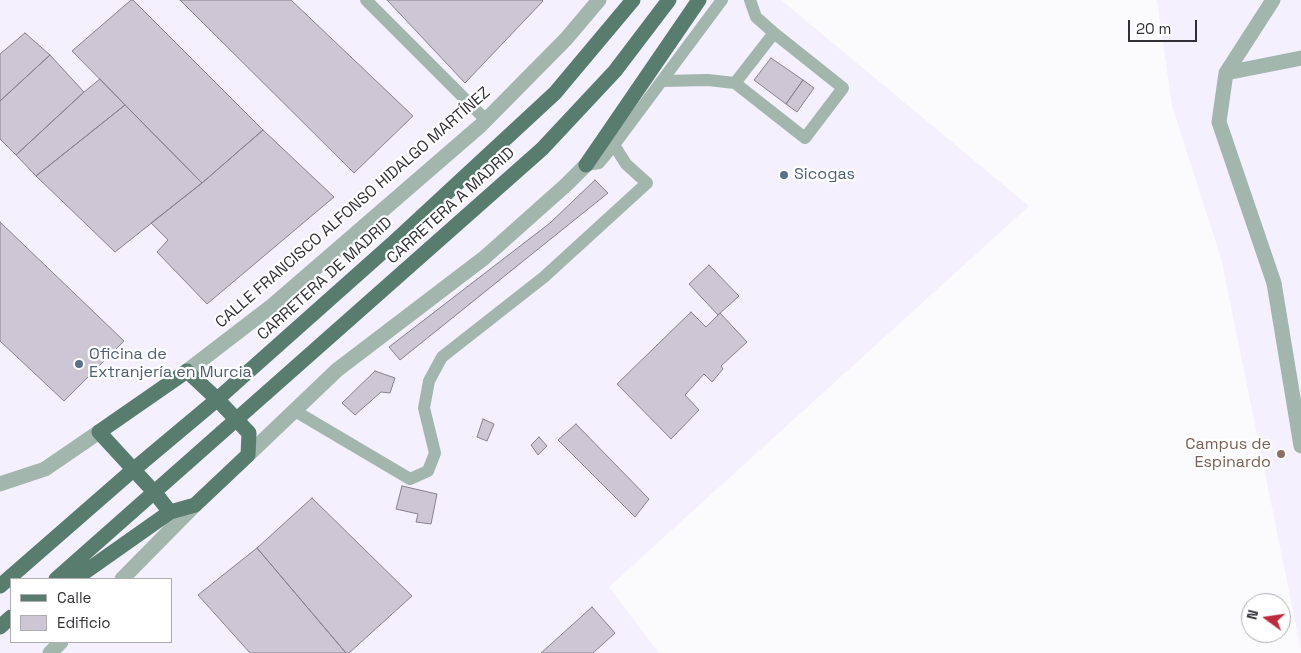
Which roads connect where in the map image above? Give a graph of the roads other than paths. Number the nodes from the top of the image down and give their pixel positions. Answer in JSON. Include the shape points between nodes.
{"nodes":[{"id":1,"x":366,"y":0,"type":"edge"},
{"id":2,"x":599,"y":0,"type":"edge"},
{"id":3,"x":633,"y":0,"type":"edge"},
{"id":4,"x":669,"y":0,"type":"edge"},
{"id":5,"x":699,"y":0,"type":"edge"},
{"id":6,"x":722,"y":0,"type":"edge"},
{"id":7,"x":750,"y":0,"type":"edge"},
{"id":8,"x":1273,"y":0,"type":"edge"},
{"id":9,"x":774,"y":33,"type":"junction"},
{"id":10,"x":1301,"y":58,"type":"edge"},
{"id":11,"x":1226,"y":74,"type":"junction"},
{"id":12,"x":662,"y":81,"type":"junction"},
{"id":13,"x":735,"y":83,"type":"junction"},
{"id":14,"x":486,"y":120,"type":"junction"},
{"id":15,"x":614,"y":145,"type":"junction"},
{"id":16,"x":586,"y":165,"type":"junction"},
{"id":17,"x":187,"y":371,"type":"junction"},
{"id":18,"x":217,"y":399,"type":"junction"},
{"id":19,"x":295,"y":411,"type":"junction"},
{"id":20,"x":237,"y":420,"type":"junction"},
{"id":21,"x":100,"y":432,"type":"junction"},
{"id":22,"x":1301,"y":446,"type":"edge"},
{"id":23,"x":248,"y":455,"type":"junction"},
{"id":24,"x":133,"y":470,"type":"junction"},
{"id":25,"x":0,"y":484,"type":"edge"},
{"id":26,"x":155,"y":492,"type":"junction"},
{"id":27,"x":195,"y":505,"type":"junction"},
{"id":28,"x":170,"y":512,"type":"junction"},
{"id":29,"x":57,"y":578,"type":"edge"},
{"id":30,"x":76,"y":578,"type":"edge"},
{"id":31,"x":123,"y":578,"type":"edge"},
{"id":32,"x":0,"y":586,"type":"edge"},
{"id":33,"x":10,"y":618,"type":"edge"},
{"id":34,"x":0,"y":627,"type":"edge"},
{"id":35,"x":60,"y":643,"type":"edge"},
{"id":36,"x":50,"y":653,"type":"edge"}],
"edges":[{"from":1,"to":14,"type":"lane"},
{"from":2,"to":14,"type":"street","name":"CALLE FRANCISCO ALFONSO HIDALGO MARTÍNEZ","via":[[566,39]]},
{"from":3,"to":18,"type":"main road","name":"CARRETERA DE MADRID","via":[[555,93]]},
{"from":4,"to":20,"type":"main road","name":"CARRETERA A MADRID","via":[[615,71],[542,149]]},
{"from":5,"to":16,"type":"main road"},
{"from":6,"to":12,"type":"lane"},
{"from":7,"to":9,"type":"lane","via":[[756,17]]},
{"from":8,"to":11,"type":"street"},
{"from":9,"to":13,"type":"lane"},
{"from":9,"to":13,"type":"lane","via":[[844,88],[805,138]]},
{"from":10,"to":11,"type":"street"},
{"from":11,"to":22,"type":"street","via":[[1219,122],[1274,283]]},
{"from":12,"to":13,"type":"lane"},
{"from":12,"to":15,"type":"lane"},
{"from":14,"to":17,"type":"street","name":"CALLE FRANCISCO ALFONSO HIDALGO MARTÍNEZ","via":[[273,304]]},
{"from":15,"to":16,"type":"lane","via":[[599,163]]},
{"from":15,"to":19,"type":"lane","via":[[626,164],[647,183],[544,277],[442,357],[428,381],[424,408],[435,453],[428,470],[410,479]]},
{"from":16,"to":19,"type":"street","via":[[484,258],[338,370]]},
{"from":17,"to":18,"type":"main road"},
{"from":17,"to":21,"type":"main road"},
{"from":18,"to":20,"type":"main road"},
{"from":18,"to":24,"type":"main road","name":"CARRETERA DE MADRID"},
{"from":19,"to":23,"type":"street"},
{"from":20,"to":23,"type":"main road","via":[[249,433]]},
{"from":20,"to":26,"type":"main road"},
{"from":21,"to":24,"type":"main road"},
{"from":21,"to":25,"type":"street","via":[[44,469]]},
{"from":23,"to":27,"type":"main road"},
{"from":24,"to":26,"type":"main road"},
{"from":24,"to":32,"type":"main road","name":"CARRETERA DE MADRID"},
{"from":26,"to":28,"type":"main road"},
{"from":26,"to":29,"type":"main road"},
{"from":27,"to":28,"type":"main road"},
{"from":27,"to":31,"type":"street"},
{"from":28,"to":30,"type":"main road"},
{"from":33,"to":34,"type":"main road"},
{"from":35,"to":36,"type":"street"}]}
